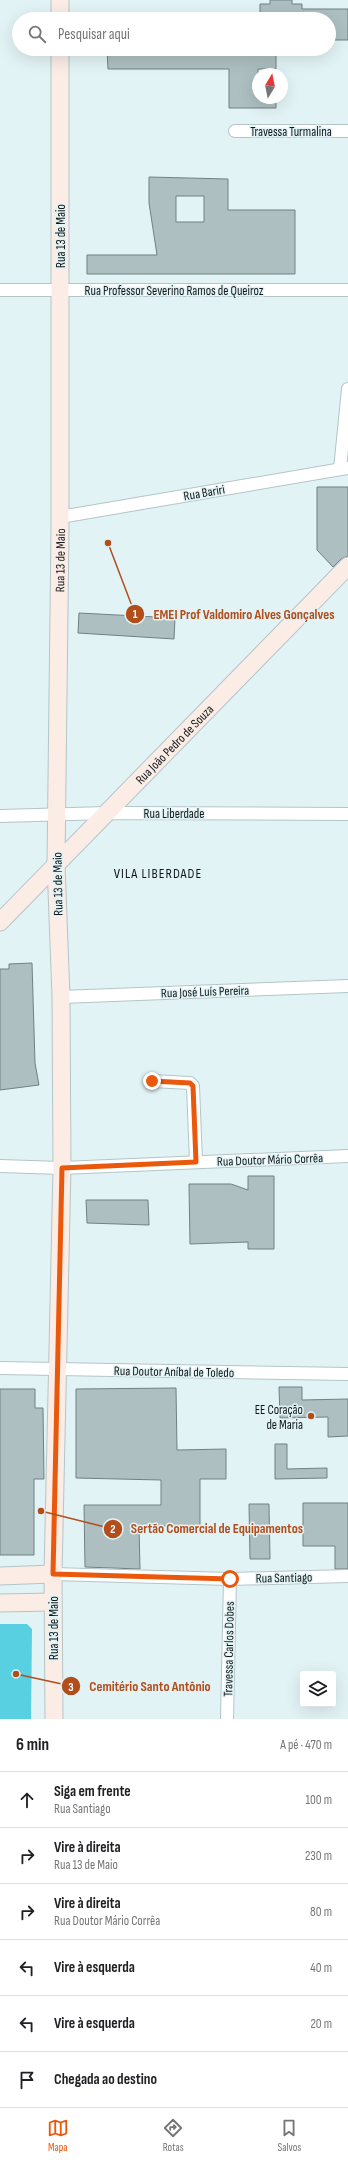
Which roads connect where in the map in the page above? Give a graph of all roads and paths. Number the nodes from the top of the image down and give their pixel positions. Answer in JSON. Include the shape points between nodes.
{"nodes":[{"id":1,"x":60,"y":0,"type":"edge"},
{"id":2,"x":60,"y":12,"type":"edge"},
{"id":3,"x":60,"y":56,"type":"edge"},
{"id":4,"x":235,"y":131,"type":"dead end"},
{"id":5,"x":348,"y":131,"type":"edge"},
{"id":6,"x":0,"y":290,"type":"edge"},
{"id":7,"x":60,"y":290,"type":"junction"},
{"id":8,"x":348,"y":290,"type":"edge"},
{"id":9,"x":348,"y":390,"type":"edge"},
{"id":10,"x":344,"y":469,"type":"edge"},
{"id":11,"x":60,"y":517,"type":"junction"},
{"id":12,"x":348,"y":566,"type":"edge"},
{"id":13,"x":107,"y":813,"type":"junction"},
{"id":14,"x":57,"y":814,"type":"junction"},
{"id":15,"x":348,"y":814,"type":"edge"},
{"id":16,"x":0,"y":816,"type":"edge"},
{"id":17,"x":56,"y":864,"type":"junction"},
{"id":18,"x":0,"y":922,"type":"edge"},
{"id":19,"x":348,"y":986,"type":"edge"},
{"id":20,"x":61,"y":997,"type":"junction"},
{"id":21,"x":152,"y":1081,"type":"dead end"},
{"id":22,"x":348,"y":1156,"type":"edge"},
{"id":23,"x":196,"y":1162,"type":"junction"},
{"id":24,"x":0,"y":1166,"type":"edge"},
{"id":25,"x":62,"y":1168,"type":"junction"},
{"id":26,"x":0,"y":1368,"type":"edge"},
{"id":27,"x":57,"y":1368,"type":"junction"},
{"id":28,"x":348,"y":1374,"type":"edge"},
{"id":29,"x":53,"y":1574,"type":"junction"},
{"id":30,"x":0,"y":1576,"type":"edge"},
{"id":31,"x":348,"y":1576,"type":"edge"},
{"id":32,"x":230,"y":1579,"type":"junction"},
{"id":33,"x":53,"y":1602,"type":"junction"},
{"id":34,"x":0,"y":1603,"type":"edge"},
{"id":35,"x":54,"y":1719,"type":"edge"},
{"id":36,"x":227,"y":1719,"type":"edge"}],
"edges":[{"from":1,"to":2,"type":"street"},
{"from":3,"to":7,"type":"street","name":"Rua 13 de Maio"},
{"from":4,"to":5,"type":"street","name":"Travessa Turmalina"},
{"from":6,"to":7,"type":"street","name":"Rua Professor Severino Ramos de Queiroz"},
{"from":7,"to":8,"type":"street","name":"Rua Professor Severino Ramos de Queiroz"},
{"from":7,"to":11,"type":"street","name":"Rua 13 de Maio"},
{"from":9,"to":10,"type":"street"},
{"from":10,"to":11,"type":"street","name":"Rua Bariri"},
{"from":11,"to":14,"type":"street","name":"Rua 13 de Maio"},
{"from":12,"to":13,"type":"street","name":"Rua João Pedro de Souza"},
{"from":13,"to":14,"type":"street","name":"Rua Liberdade"},
{"from":13,"to":15,"type":"street","name":"Rua Liberdade"},
{"from":13,"to":17,"type":"street","name":"Rua João Pedro de Souza"},
{"from":14,"to":16,"type":"street","name":"Rua Liberdade"},
{"from":14,"to":17,"type":"street","name":"Rua 13 de Maio"},
{"from":17,"to":18,"type":"street","name":"Rua João Pedro de Souza"},
{"from":17,"to":20,"type":"street","name":"Rua 13 de Maio"},
{"from":19,"to":20,"type":"street","name":"Rua José Luís Pereira"},
{"from":20,"to":25,"type":"street","name":"Rua 13 de Maio"},
{"from":21,"to":23,"type":"street","via":[[190,1083],[193,1086]]},
{"from":22,"to":23,"type":"street","name":"Rua Doutor Mário Corrêa"},
{"from":23,"to":25,"type":"street","name":"Rua Doutor Mário Corrêa"},
{"from":24,"to":25,"type":"street","name":"Rua Doutor Mário Corrêa"},
{"from":25,"to":27,"type":"street","name":"Rua 13 de Maio"},
{"from":26,"to":27,"type":"street","name":"Rua Doutor Aníbal de Toledo"},
{"from":27,"to":28,"type":"street","name":"Rua Doutor Aníbal de Toledo"},
{"from":27,"to":29,"type":"street","name":"Rua 13 de Maio"},
{"from":29,"to":30,"type":"street"},
{"from":29,"to":32,"type":"street","name":"Rua Santiago"},
{"from":29,"to":33,"type":"street","name":"Rua 13 de Maio"},
{"from":31,"to":32,"type":"street","name":"Rua Santiago"},
{"from":32,"to":36,"type":"street","name":"Travessa Carlos Dobes"},
{"from":33,"to":34,"type":"street"},
{"from":33,"to":35,"type":"street","name":"Rua 13 de Maio"}]}
